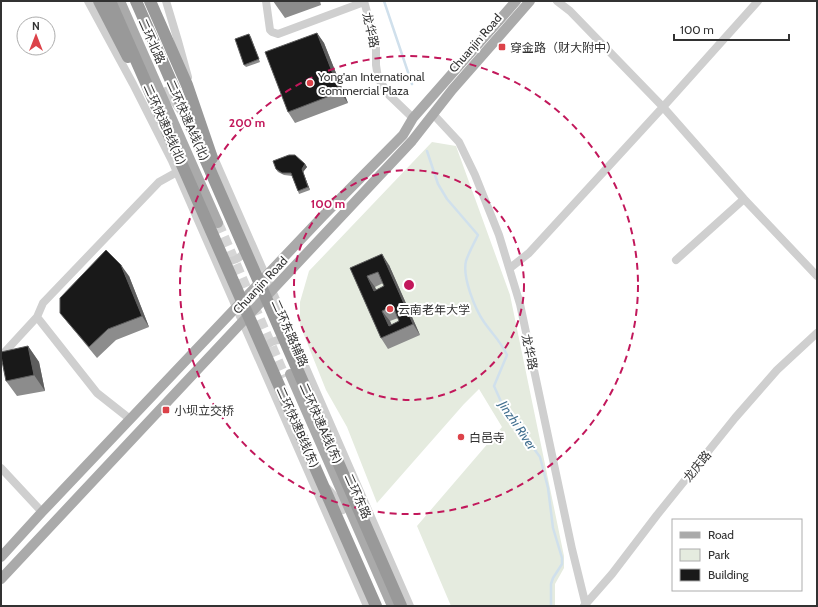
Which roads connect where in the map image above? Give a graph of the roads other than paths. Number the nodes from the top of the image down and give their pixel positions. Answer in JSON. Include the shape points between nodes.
{"nodes":[{"id":1,"x":88,"y":1,"type":"edge"},
{"id":2,"x":99,"y":1,"type":"edge"},
{"id":3,"x":110,"y":1,"type":"edge"},
{"id":4,"x":120,"y":1,"type":"edge"},
{"id":5,"x":126,"y":1,"type":"edge"},
{"id":6,"x":136,"y":1,"type":"edge"},
{"id":7,"x":150,"y":1,"type":"edge"},
{"id":8,"x":158,"y":1,"type":"edge"},
{"id":9,"x":166,"y":1,"type":"edge"},
{"id":10,"x":266,"y":1,"type":"edge"},
{"id":11,"x":516,"y":1,"type":"edge"},
{"id":12,"x":530,"y":1,"type":"edge"},
{"id":13,"x":557,"y":1,"type":"edge"},
{"id":14,"x":758,"y":1,"type":"edge"},
{"id":15,"x":364,"y":2,"type":"edge"},
{"id":16,"x":184,"y":77,"type":"junction"},
{"id":17,"x":164,"y":92,"type":"junction"},
{"id":18,"x":663,"y":107,"type":"junction"},
{"id":19,"x":433,"y":114,"type":"junction"},
{"id":20,"x":413,"y":118,"type":"junction"},
{"id":21,"x":214,"y":158,"type":"junction"},
{"id":22,"x":180,"y":168,"type":"junction"},
{"id":23,"x":744,"y":199,"type":"junction"},
{"id":24,"x":221,"y":222,"type":"tunnel mouth"},
{"id":25,"x":244,"y":238,"type":"junction"},
{"id":26,"x":216,"y":249,"type":"junction"},
{"id":27,"x":676,"y":260,"type":"dead end"},
{"id":28,"x":510,"y":268,"type":"junction"},
{"id":29,"x":817,"y":276,"type":"edge"},
{"id":30,"x":266,"y":277,"type":"junction"},
{"id":31,"x":272,"y":292,"type":"junction"},
{"id":32,"x":236,"y":307,"type":"junction"},
{"id":33,"x":37,"y":318,"type":"junction"},
{"id":34,"x":243,"y":322,"type":"junction"},
{"id":35,"x":817,"y":333,"type":"edge"},
{"id":36,"x":298,"y":350,"type":"junction"},
{"id":37,"x":1,"y":356,"type":"edge"},
{"id":38,"x":262,"y":365,"type":"junction"},
{"id":39,"x":288,"y":375,"type":"tunnel mouth"},
{"id":40,"x":130,"y":419,"type":"junction"},
{"id":41,"x":333,"y":431,"type":"junction"},
{"id":42,"x":297,"y":446,"type":"junction"},
{"id":43,"x":1,"y":468,"type":"edge"},
{"id":44,"x":346,"y":509,"type":"junction"},
{"id":45,"x":42,"y":512,"type":"junction"},
{"id":46,"x":1,"y":557,"type":"edge"},
{"id":47,"x":1,"y":579,"type":"edge"},
{"id":48,"x":585,"y":605,"type":"edge"},
{"id":49,"x":367,"y":606,"type":"edge"},
{"id":50,"x":376,"y":606,"type":"edge"},
{"id":51,"x":385,"y":606,"type":"edge"},
{"id":52,"x":392,"y":606,"type":"edge"},
{"id":53,"x":401,"y":606,"type":"edge"},
{"id":54,"x":410,"y":606,"type":"edge"}],
"edges":[{"from":1,"to":22,"type":"street"},
{"from":2,"to":22,"type":"highway"},
{"from":3,"to":22,"type":"highway","name":"二环快速B线(北)"},
{"from":4,"to":17,"type":"main road","name":"二环北路"},
{"from":5,"to":17,"type":"main road","name":"二环北路"},
{"from":6,"to":25,"type":"highway","name":"二环快速A线(北)"},
{"from":7,"to":16,"type":"highway"},
{"from":8,"to":16,"type":"highway"},
{"from":9,"to":21,"type":"street","via":[[200,121]]},
{"from":10,"to":15,"type":"street","via":[[270,30],[278,34]]},
{"from":11,"to":20,"type":"main road","name":"Chuanjin Road"},
{"from":12,"to":19,"type":"main road","name":"Chuanjin Road"},
{"from":13,"to":18,"type":"street","via":[[570,11]]},
{"from":14,"to":18,"type":"street"},
{"from":15,"to":20,"type":"street","name":"龙华路","via":[[376,45],[378,78],[389,95]]},
{"from":16,"to":25,"type":"highway"},
{"from":17,"to":21,"type":"street","via":[[200,134]]},
{"from":17,"to":22,"type":"street","via":[[170,148]]},
{"from":17,"to":24,"type":"main road","name":"二环北路"},
{"from":18,"to":23,"type":"street"},
{"from":18,"to":28,"type":"street","via":[[528,253]]},
{"from":19,"to":28,"type":"street","name":"龙华路","via":[[460,142]]},
{"from":19,"to":31,"type":"main road","name":"Chuanjin Road","via":[[412,142]]},
{"from":20,"to":30,"type":"main road","name":"Chuanjin Road","via":[[403,135]]},
{"from":21,"to":25,"type":"street","name":"二环东路辅路"},
{"from":22,"to":26,"type":"highway","name":"二环快速B线(北)"},
{"from":22,"to":33,"type":"street","via":[[159,182],[43,303]]},
{"from":23,"to":27,"type":"street"},
{"from":23,"to":29,"type":"street"},
{"from":25,"to":26,"type":"street","via":[[249,243],[246,250],[235,260],[220,260],[214,255]]},
{"from":25,"to":30,"type":"street","name":"二环东路辅路"},
{"from":25,"to":53,"type":"highway","name":"二环快速A线(东)"},
{"from":26,"to":32,"type":"street"},
{"from":26,"to":50,"type":"highway","name":"二环快速B线(东)"},
{"from":28,"to":48,"type":"street","name":"龙华路"},
{"from":30,"to":31,"type":"street","name":"二环东路辅路"},
{"from":30,"to":32,"type":"main road","name":"Chuanjin Road"},
{"from":31,"to":34,"type":"main road","name":"Chuanjin Road"},
{"from":31,"to":36,"type":"street","name":"二环东路辅路"},
{"from":32,"to":34,"type":"street"},
{"from":32,"to":40,"type":"main road","name":"Chuanjin Road"},
{"from":33,"to":37,"type":"street"},
{"from":33,"to":40,"type":"street","via":[[97,393]]},
{"from":34,"to":38,"type":"street"},
{"from":34,"to":47,"type":"main road","name":"Chuanjin Road"},
{"from":35,"to":48,"type":"street","name":"龙庆路","via":[[777,370],[740,413]]},
{"from":36,"to":38,"type":"street","via":[[290,342],[274,341],[262,350]]},
{"from":36,"to":41,"type":"street","name":"二环东路辅路"},
{"from":38,"to":42,"type":"street"},
{"from":39,"to":44,"type":"main road","name":"二环东路"},
{"from":40,"to":45,"type":"main road","name":"Chuanjin Road"},
{"from":41,"to":44,"type":"street","via":[[341,457]]},
{"from":41,"to":54,"type":"street","name":"二环东路辅路"},
{"from":42,"to":44,"type":"street","via":[[310,468]]},
{"from":42,"to":49,"type":"street"},
{"from":43,"to":45,"type":"street"},
{"from":44,"to":51,"type":"main road","name":"二环东路"},
{"from":44,"to":52,"type":"main road","name":"二环东路"},
{"from":45,"to":46,"type":"main road","name":"Chuanjin Road"}]}
